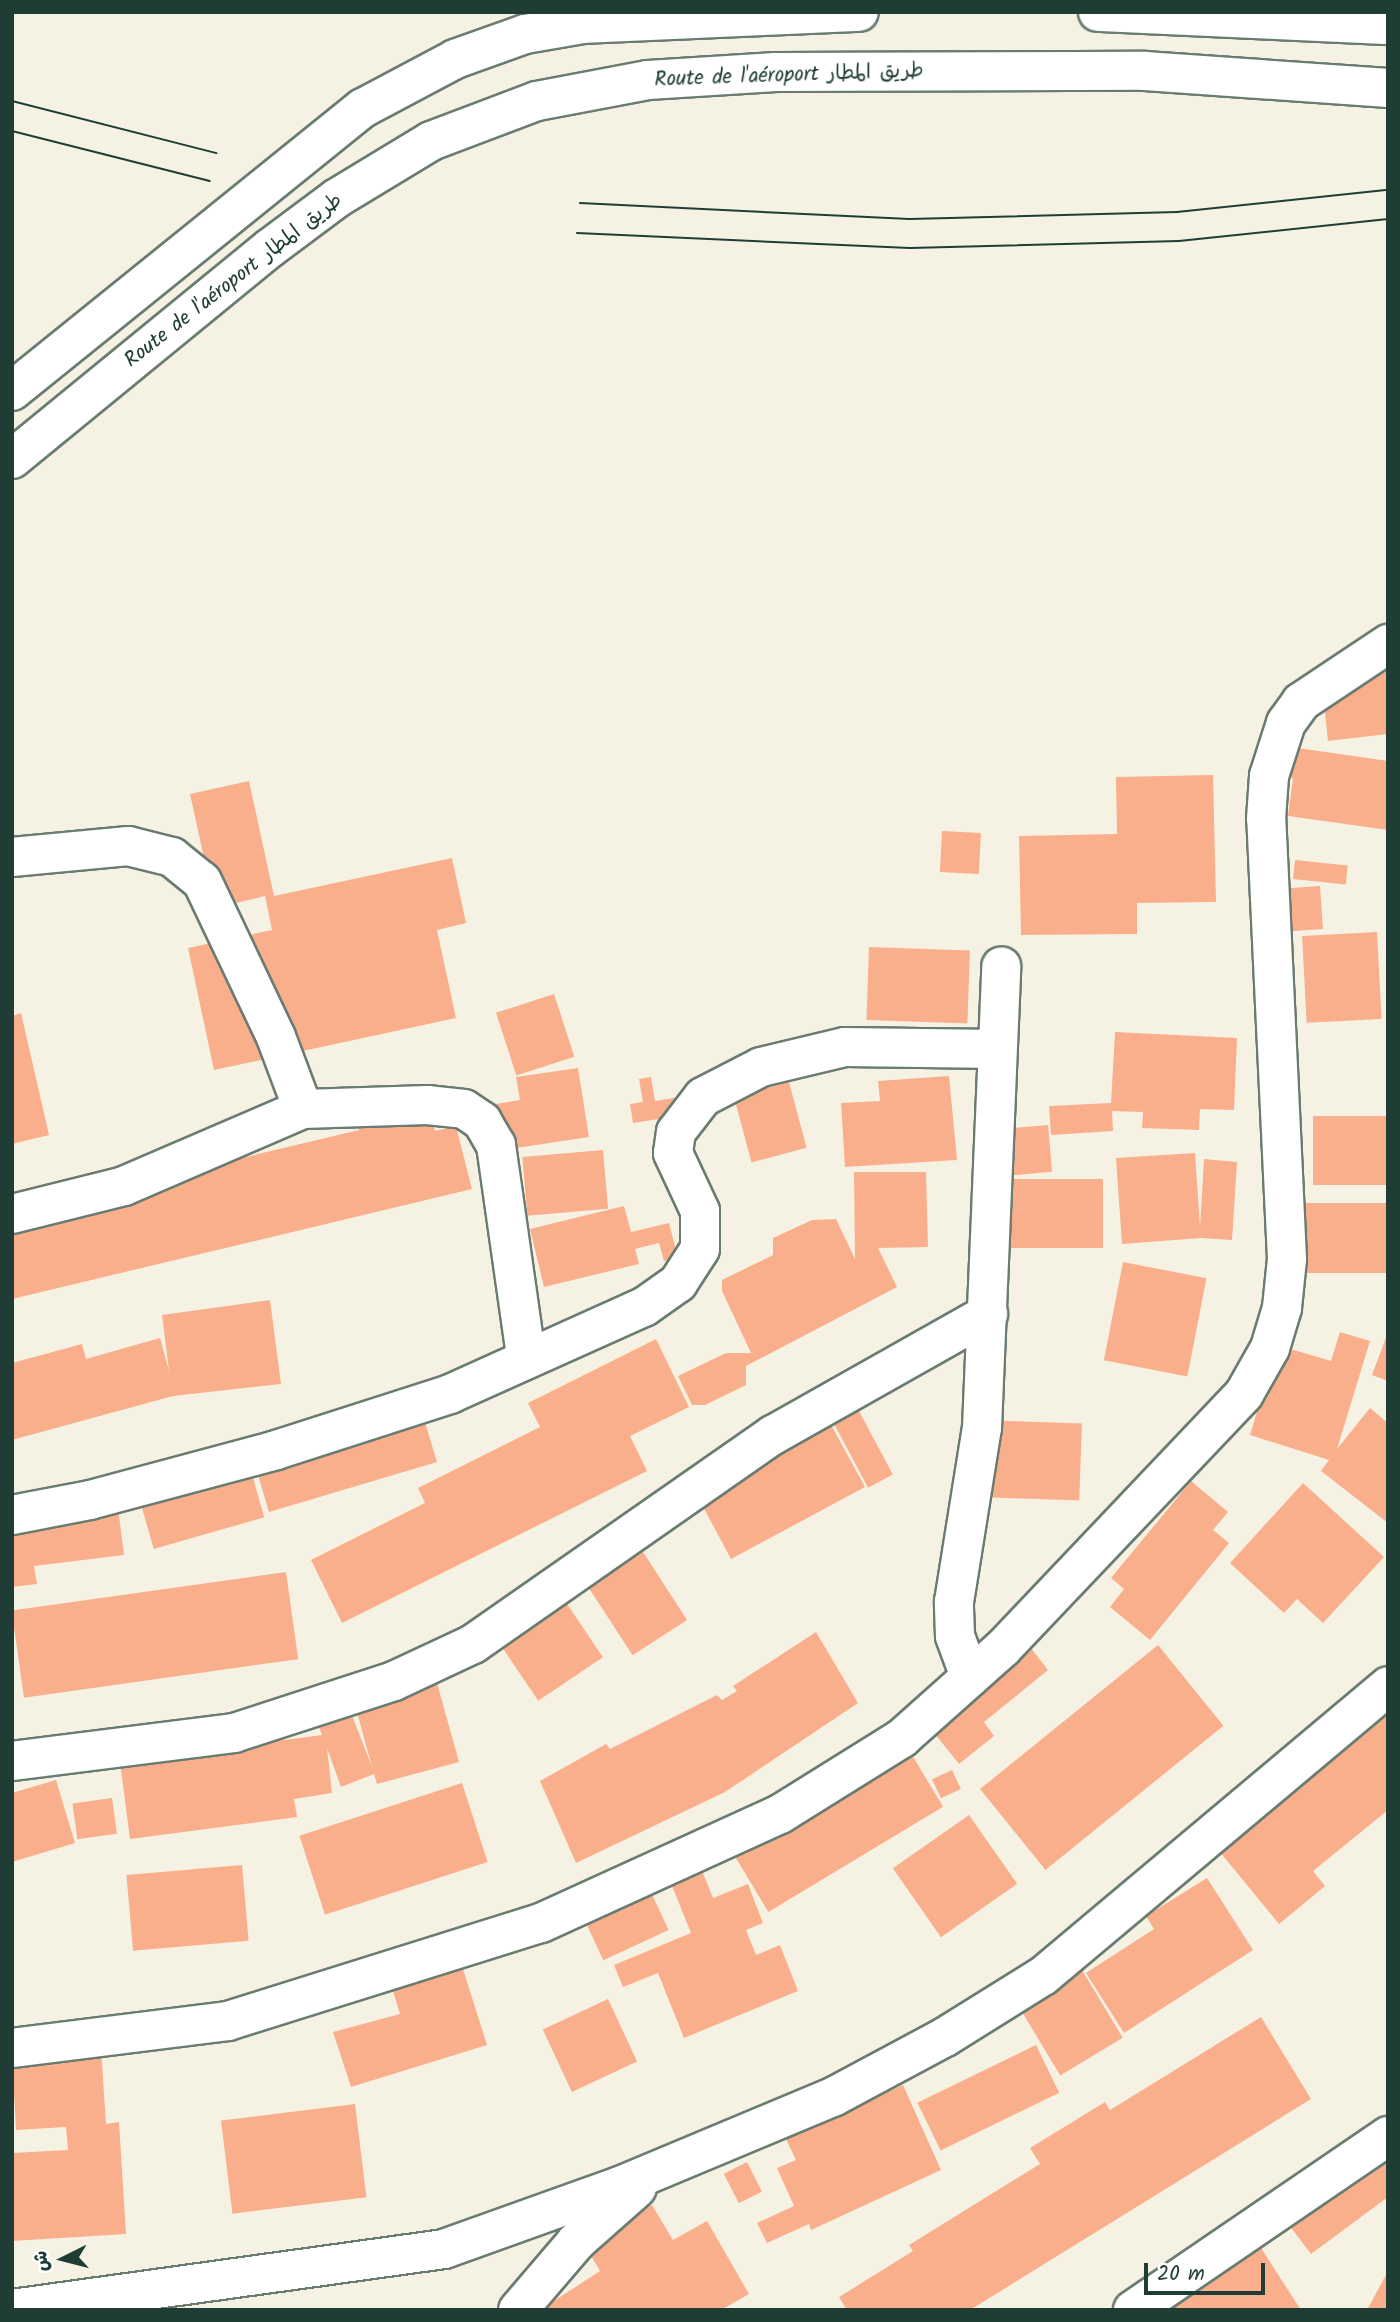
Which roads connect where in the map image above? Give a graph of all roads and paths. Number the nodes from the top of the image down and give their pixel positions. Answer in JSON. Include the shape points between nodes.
{"nodes":[{"id":1,"x":859,"y":12,"type":"edge"},
{"id":2,"x":1098,"y":12,"type":"edge"},
{"id":3,"x":1388,"y":25,"type":"edge"},
{"id":4,"x":1388,"y":88,"type":"edge"},
{"id":5,"x":12,"y":391,"type":"edge"},
{"id":6,"x":12,"y":459,"type":"edge"},
{"id":7,"x":1388,"y":644,"type":"edge"},
{"id":8,"x":12,"y":857,"type":"edge"},
{"id":9,"x":1001,"y":966,"type":"dead end"},
{"id":10,"x":997,"y":1049,"type":"junction"},
{"id":11,"x":303,"y":1109,"type":"junction"},
{"id":12,"x":12,"y":1214,"type":"edge"},
{"id":13,"x":988,"y":1314,"type":"junction"},
{"id":14,"x":526,"y":1357,"type":"junction"},
{"id":15,"x":12,"y":1515,"type":"edge"},
{"id":16,"x":970,"y":1677,"type":"junction"},
{"id":17,"x":1388,"y":1686,"type":"edge"},
{"id":18,"x":12,"y":1761,"type":"edge"},
{"id":19,"x":12,"y":2048,"type":"edge"},
{"id":20,"x":1388,"y":2136,"type":"edge"},
{"id":21,"x":657,"y":2171,"type":"junction"},
{"id":22,"x":12,"y":2309,"type":"edge"},
{"id":23,"x":518,"y":2310,"type":"edge"},
{"id":24,"x":1133,"y":2310,"type":"edge"}],
"edges":[{"from":1,"to":5,"type":"main road","via":[[583,24],[525,34],[455,59],[353,116]]},
{"from":2,"to":3,"type":"main road"},
{"from":4,"to":6,"type":"main road","name":"Route de l'aéroport طريق المطار","via":[[1145,71],[776,72],[648,80],[537,101],[431,141],[337,198]]},
{"from":7,"to":16,"type":"main road","via":[[1301,702],[1286,723],[1269,776],[1266,819],[1287,1259],[1282,1308],[1270,1348],[1244,1394]]},
{"from":8,"to":11,"type":"main road","via":[[128,846],[172,857],[202,881],[276,1037]]},
{"from":9,"to":10,"type":"main road"},
{"from":10,"to":13,"type":"main road"},
{"from":10,"to":14,"type":"main road","via":[[845,1047],[761,1067],[703,1097],[671,1141],[693,1189],[702,1230],[700,1249],[678,1283],[644,1307]]},
{"from":11,"to":12,"type":"main road","via":[[124,1186]]},
{"from":11,"to":14,"type":"main road","via":[[427,1105],[464,1109],[482,1121],[496,1145]]},
{"from":13,"to":16,"type":"main road","via":[[982,1428],[954,1602],[955,1636]]},
{"from":13,"to":18,"type":"main road","via":[[773,1434],[473,1644],[394,1681],[234,1733]]},
{"from":14,"to":15,"type":"main road","via":[[450,1394],[276,1451],[90,1500]]},
{"from":16,"to":19,"type":"main road","via":[[902,1738],[780,1814],[541,1923],[228,2021]]},
{"from":17,"to":21,"type":"main road","via":[[1043,1976],[945,2037],[833,2097]]},
{"from":20,"to":24,"type":"main road"},
{"from":21,"to":22,"type":"main road","via":[[444,2249]]},
{"from":21,"to":23,"type":"main road","via":[[576,2242]]}]}
